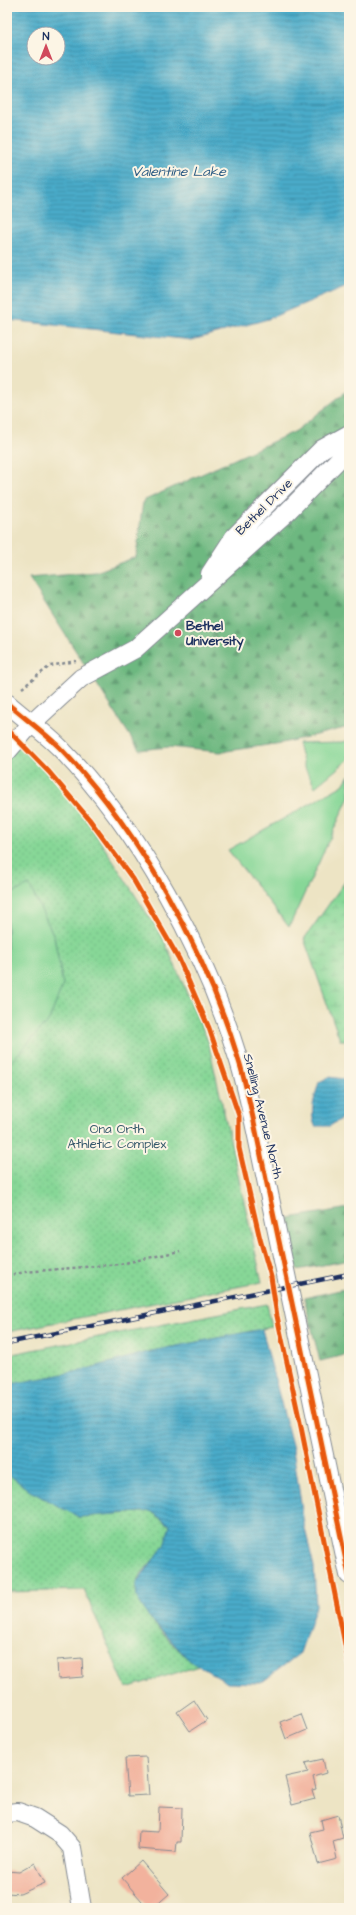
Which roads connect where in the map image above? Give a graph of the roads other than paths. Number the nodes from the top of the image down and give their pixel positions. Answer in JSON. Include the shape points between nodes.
{"nodes":[{"id":1,"x":349,"y":434,"type":"edge"},
{"id":2,"x":349,"y":449,"type":"edge"},
{"id":3,"x":195,"y":596,"type":"junction"},
{"id":4,"x":8,"y":704,"type":"edge"},
{"id":5,"x":31,"y":724,"type":"junction"},
{"id":6,"x":7,"y":752,"type":"edge"},
{"id":7,"x":349,"y":1575,"type":"edge"},
{"id":8,"x":7,"y":1813,"type":"edge"},
{"id":9,"x":82,"y":1908,"type":"edge"}],
"edges":[{"from":1,"to":3,"type":"street","name":"Bethel Drive","via":[[322,449],[234,537]]},
{"from":2,"to":3,"type":"street","name":"Bethel Drive","via":[[287,512]]},
{"from":3,"to":5,"type":"street","name":"Bethel Drive","via":[[136,649],[81,678]]},
{"from":4,"to":5,"type":"street","name":"Snelling Avenue North"},
{"from":5,"to":6,"type":"street","name":"Bethel Drive"},
{"from":5,"to":7,"type":"street","name":"Snelling Avenue North","via":[[59,748],[126,829],[175,910],[221,1008],[238,1058],[254,1122]]},
{"from":8,"to":9,"type":"street","via":[[18,1812],[35,1818],[60,1834],[72,1848]]}]}
